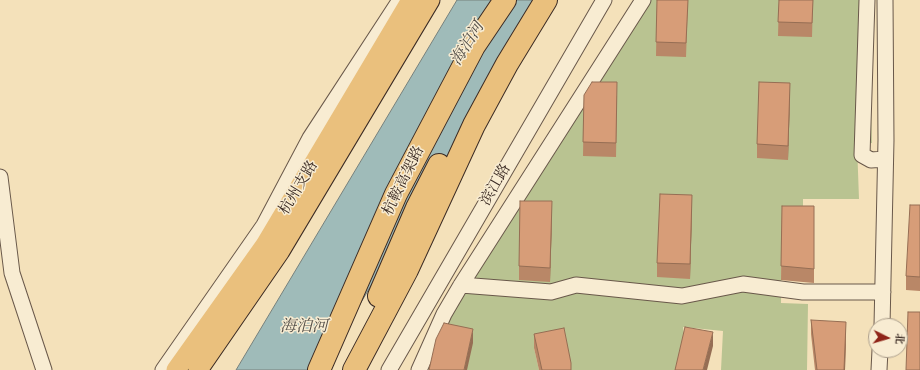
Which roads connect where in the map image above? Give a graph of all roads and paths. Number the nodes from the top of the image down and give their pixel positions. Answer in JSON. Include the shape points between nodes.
{"nodes":[{"id":1,"x":430,"y":0,"type":"edge"},
{"id":2,"x":490,"y":0,"type":"edge"},
{"id":3,"x":505,"y":0,"type":"edge"},
{"id":4,"x":532,"y":0,"type":"edge"},
{"id":5,"x":546,"y":0,"type":"edge"},
{"id":6,"x":604,"y":0,"type":"edge"},
{"id":7,"x":643,"y":0,"type":"edge"},
{"id":8,"x":867,"y":0,"type":"edge"},
{"id":9,"x":885,"y":0,"type":"edge"},
{"id":10,"x":400,"y":1,"type":"edge"},
{"id":11,"x":398,"y":39,"type":"junction"},
{"id":12,"x":885,"y":159,"type":"junction"},
{"id":13,"x":0,"y":177,"type":"edge"},
{"id":14,"x":384,"y":222,"type":"junction"},
{"id":15,"x":461,"y":285,"type":"junction"},
{"id":16,"x":883,"y":292,"type":"junction"},
{"id":17,"x":882,"y":318,"type":"edge"},
{"id":18,"x":880,"y":358,"type":"edge"},
{"id":19,"x":44,"y":370,"type":"edge"},
{"id":20,"x":163,"y":370,"type":"edge"},
{"id":21,"x":176,"y":370,"type":"edge"},
{"id":22,"x":198,"y":370,"type":"edge"},
{"id":23,"x":319,"y":370,"type":"edge"},
{"id":24,"x":346,"y":370,"type":"edge"},
{"id":25,"x":354,"y":370,"type":"edge"},
{"id":26,"x":389,"y":370,"type":"edge"},
{"id":27,"x":419,"y":370,"type":"edge"},
{"id":28,"x":879,"y":370,"type":"edge"}],
"edges":[{"from":1,"to":11,"type":"main road","name":"杭州支路"},
{"from":2,"to":14,"type":"highway","via":[[457,56],[426,118]]},
{"from":3,"to":14,"type":"highway","name":"杭鞍高架路","via":[[474,46],[396,194]]},
{"from":4,"to":24,"type":"highway","name":"杭鞍高架路","via":[[496,56],[417,208]]},
{"from":5,"to":25,"type":"highway","via":[[474,125],[408,270]]},
{"from":6,"to":26,"type":"street","name":"滨江路"},
{"from":7,"to":15,"type":"street"},
{"from":8,"to":12,"type":"street","via":[[862,154],[871,160]]},
{"from":9,"to":12,"type":"street"},
{"from":10,"to":11,"type":"main road","name":"杭州支路"},
{"from":10,"to":20,"type":"street","via":[[310,138],[264,225]]},
{"from":11,"to":21,"type":"main road","name":"杭州支路","via":[[265,245]]},
{"from":11,"to":22,"type":"main road","name":"杭州支路","via":[[280,251]]},
{"from":12,"to":16,"type":"street"},
{"from":13,"to":19,"type":"street","via":[[12,274]]},
{"from":14,"to":23,"type":"highway","name":"杭鞍高架路"},
{"from":15,"to":16,"type":"street","via":[[551,292],[576,285],[682,296],[743,284],[803,292]]},
{"from":15,"to":27,"type":"street","via":[[444,314]]},
{"from":16,"to":17,"type":"street"},
{"from":18,"to":28,"type":"street"}]}
